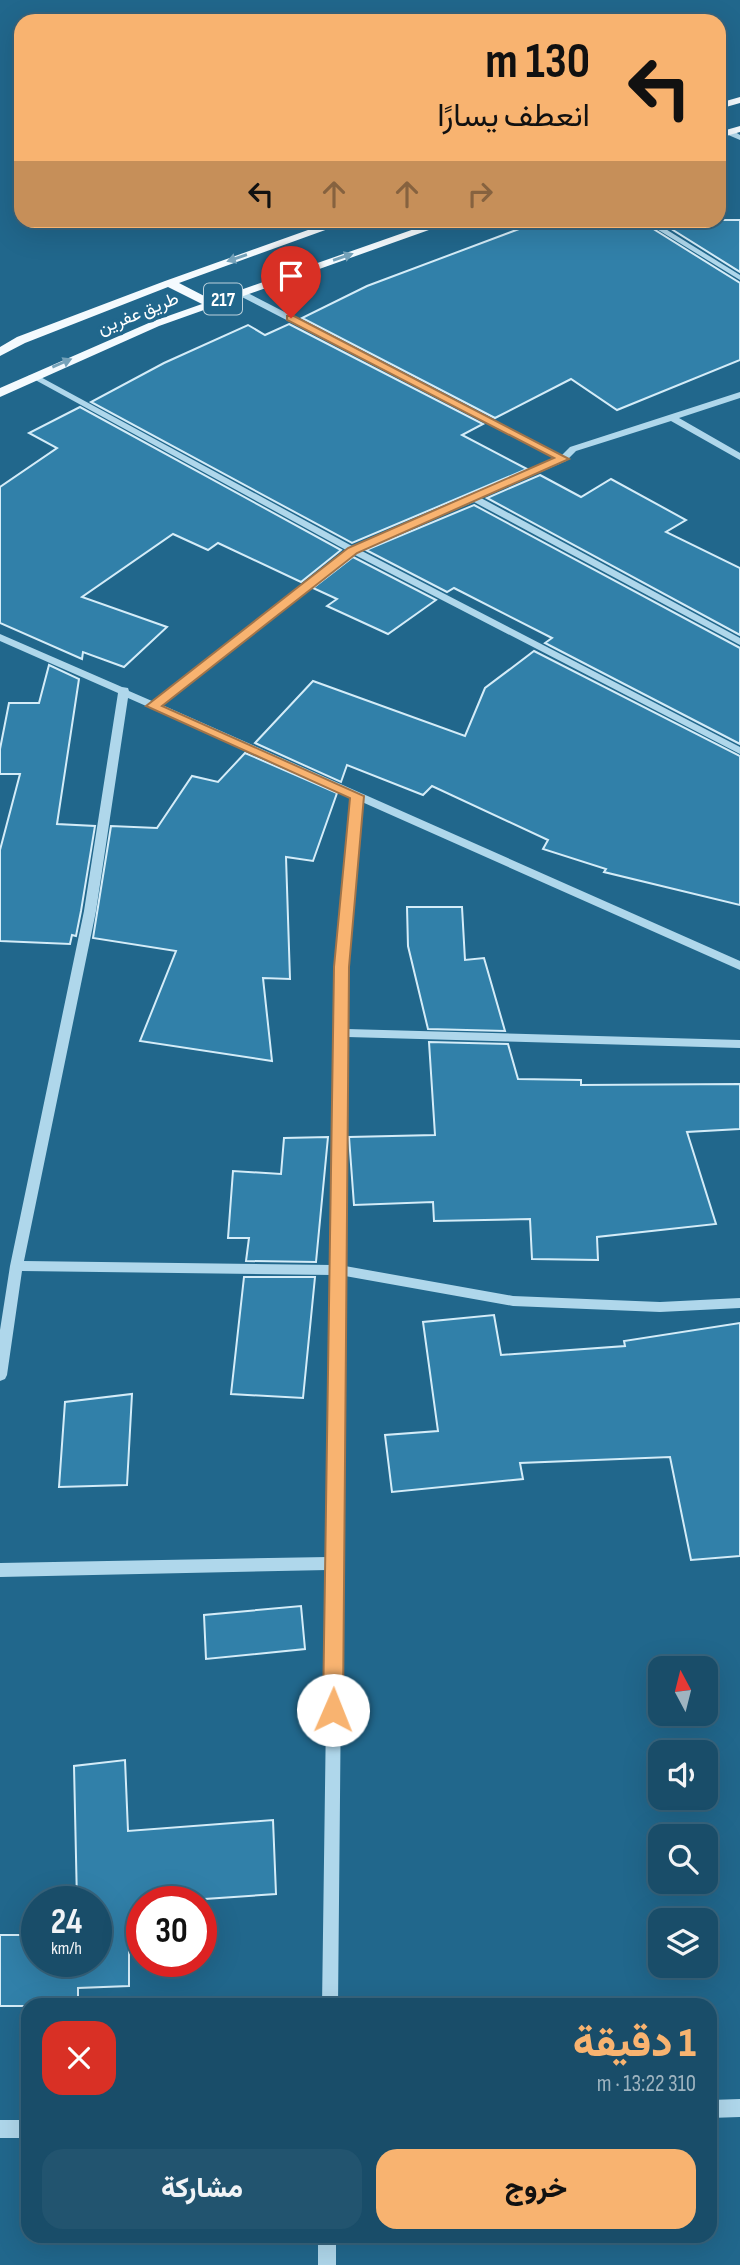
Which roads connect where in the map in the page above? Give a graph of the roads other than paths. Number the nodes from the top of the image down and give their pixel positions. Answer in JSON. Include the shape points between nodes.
{"nodes":[{"id":1,"x":729,"y":132,"type":"edge"},
{"id":2,"x":740,"y":138,"type":"edge"},
{"id":3,"x":325,"y":228,"type":"edge"},
{"id":4,"x":429,"y":228,"type":"edge"},
{"id":5,"x":658,"y":228,"type":"edge"},
{"id":6,"x":740,"y":278,"type":"edge"},
{"id":7,"x":169,"y":283,"type":"junction"},
{"id":8,"x":241,"y":293,"type":"junction"},
{"id":9,"x":211,"y":304,"type":"junction"},
{"id":10,"x":0,"y":352,"type":"edge"},
{"id":11,"x":32,"y":376,"type":"junction"},
{"id":12,"x":0,"y":393,"type":"edge"},
{"id":13,"x":740,"y":395,"type":"edge"},
{"id":14,"x":672,"y":418,"type":"junction"},
{"id":15,"x":740,"y":457,"type":"edge"},
{"id":16,"x":563,"y":459,"type":"junction"},
{"id":17,"x":472,"y":497,"type":"junction"},
{"id":18,"x":352,"y":550,"type":"junction"},
{"id":19,"x":0,"y":637,"type":"edge"},
{"id":20,"x":740,"y":642,"type":"edge"},
{"id":21,"x":124,"y":690,"type":"junction"},
{"id":22,"x":152,"y":706,"type":"junction"},
{"id":23,"x":740,"y":751,"type":"edge"},
{"id":24,"x":357,"y":796,"type":"junction"},
{"id":25,"x":740,"y":965,"type":"edge"},
{"id":26,"x":341,"y":1033,"type":"junction"},
{"id":27,"x":740,"y":1044,"type":"edge"},
{"id":28,"x":16,"y":1266,"type":"junction"},
{"id":29,"x":338,"y":1270,"type":"junction"},
{"id":30,"x":740,"y":1303,"type":"edge"},
{"id":31,"x":0,"y":1375,"type":"edge"},
{"id":32,"x":335,"y":1563,"type":"junction"},
{"id":33,"x":0,"y":1570,"type":"edge"},
{"id":34,"x":330,"y":1998,"type":"edge"},
{"id":35,"x":740,"y":2108,"type":"edge"},
{"id":36,"x":717,"y":2109,"type":"edge"},
{"id":37,"x":0,"y":2129,"type":"edge"},
{"id":38,"x":21,"y":2129,"type":"edge"},
{"id":39,"x":327,"y":2243,"type":"edge"},
{"id":40,"x":327,"y":2265,"type":"edge"}],
"edges":[{"from":1,"to":2,"type":"street"},
{"from":3,"to":7,"type":"main road","name":"طريق عفرين","number":"217","one_way":true},
{"from":8,"to":4,"type":"main road","name":"طريق عفرين","number":"217","one_way":true},
{"from":5,"to":6,"type":"street"},
{"from":7,"to":9,"type":"main road"},
{"from":7,"to":10,"type":"main road","name":"طريق عفرين","number":"217"},
{"from":8,"to":9,"type":"main road","name":"طريق عفرين","number":"217"},
{"from":8,"to":16,"type":"street"},
{"from":11,"to":9,"type":"main road","name":"طريق عفرين","number":"217","one_way":true},
{"from":11,"to":12,"type":"main road","name":"طريق عفرين","number":"217"},
{"from":11,"to":18,"type":"street"},
{"from":13,"to":14,"type":"street"},
{"from":14,"to":15,"type":"street"},
{"from":14,"to":16,"type":"street","via":[[573,449]]},
{"from":16,"to":17,"type":"street"},
{"from":17,"to":18,"type":"street"},
{"from":17,"to":20,"type":"street"},
{"from":18,"to":22,"type":"street"},
{"from":18,"to":23,"type":"street"},
{"from":19,"to":21,"type":"street"},
{"from":21,"to":22,"type":"street"},
{"from":21,"to":28,"type":"street","via":[[90,911]]},
{"from":22,"to":24,"type":"street"},
{"from":24,"to":25,"type":"street"},
{"from":24,"to":26,"type":"street"},
{"from":26,"to":27,"type":"street"},
{"from":26,"to":29,"type":"street"},
{"from":28,"to":29,"type":"street"},
{"from":28,"to":31,"type":"street"},
{"from":29,"to":30,"type":"street","via":[[513,1301],[660,1307]]},
{"from":29,"to":32,"type":"street"},
{"from":32,"to":33,"type":"street"},
{"from":32,"to":34,"type":"street"},
{"from":35,"to":36,"type":"street"},
{"from":37,"to":38,"type":"street"},
{"from":39,"to":40,"type":"street"}]}
